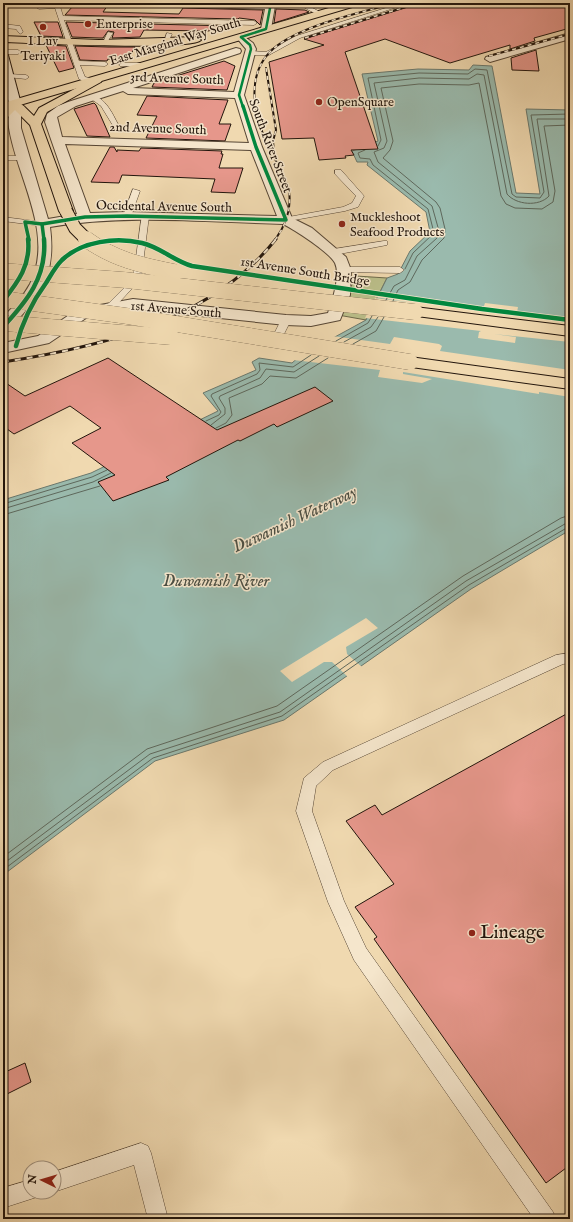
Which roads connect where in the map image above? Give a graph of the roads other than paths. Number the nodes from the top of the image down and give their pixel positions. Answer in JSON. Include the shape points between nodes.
{"nodes":[{"id":1,"x":165,"y":3,"type":"edge"},
{"id":2,"x":356,"y":3,"type":"edge"},
{"id":3,"x":407,"y":3,"type":"edge"},
{"id":4,"x":57,"y":4,"type":"edge"},
{"id":5,"x":271,"y":4,"type":"edge"},
{"id":6,"x":39,"y":7,"type":"dead end"},
{"id":7,"x":307,"y":7,"type":"dead end"},
{"id":8,"x":320,"y":14,"type":"junction"},
{"id":9,"x":62,"y":18,"type":"junction"},
{"id":10,"x":269,"y":18,"type":"junction"},
{"id":11,"x":254,"y":23,"type":"junction"},
{"id":12,"x":3,"y":26,"type":"edge"},
{"id":13,"x":263,"y":30,"type":"junction"},
{"id":14,"x":20,"y":32,"type":"dead end"},
{"id":15,"x":238,"y":32,"type":"junction"},
{"id":16,"x":110,"y":33,"type":"dead end"},
{"id":17,"x":570,"y":36,"type":"edge"},
{"id":18,"x":167,"y":38,"type":"junction"},
{"id":19,"x":3,"y":39,"type":"edge"},
{"id":20,"x":70,"y":42,"type":"junction"},
{"id":21,"x":104,"y":42,"type":"junction"},
{"id":22,"x":201,"y":48,"type":"junction"},
{"id":23,"x":3,"y":52,"type":"edge"},
{"id":24,"x":18,"y":52,"type":"dead end"},
{"id":25,"x":236,"y":52,"type":"junction"},
{"id":26,"x":251,"y":53,"type":"junction"},
{"id":27,"x":3,"y":55,"type":"edge"},
{"id":28,"x":490,"y":58,"type":"dead end"},
{"id":29,"x":144,"y":61,"type":"junction"},
{"id":30,"x":76,"y":63,"type":"junction"},
{"id":31,"x":105,"y":64,"type":"dead end"},
{"id":32,"x":122,"y":65,"type":"dead end"},
{"id":33,"x":9,"y":76,"type":"junction"},
{"id":34,"x":26,"y":77,"type":"dead end"},
{"id":35,"x":97,"y":80,"type":"junction"},
{"id":36,"x":113,"y":90,"type":"junction"},
{"id":37,"x":239,"y":95,"type":"junction"},
{"id":38,"x":92,"y":97,"type":"junction"},
{"id":39,"x":15,"y":104,"type":"junction"},
{"id":40,"x":3,"y":107,"type":"edge"},
{"id":41,"x":3,"y":116,"type":"edge"},
{"id":42,"x":36,"y":124,"type":"junction"},
{"id":43,"x":117,"y":128,"type":"dead end"},
{"id":44,"x":58,"y":140,"type":"junction"},
{"id":45,"x":256,"y":147,"type":"junction"},
{"id":46,"x":3,"y":158,"type":"edge"},
{"id":47,"x":23,"y":158,"type":"junction"},
{"id":48,"x":338,"y":172,"type":"dead end"},
{"id":49,"x":136,"y":192,"type":"dead end"},
{"id":50,"x":127,"y":216,"type":"junction"},
{"id":51,"x":145,"y":216,"type":"junction"},
{"id":52,"x":85,"y":217,"type":"junction"},
{"id":53,"x":3,"y":218,"type":"edge"},
{"id":54,"x":286,"y":220,"type":"junction"},
{"id":55,"x":42,"y":224,"type":"junction"},
{"id":56,"x":384,"y":243,"type":"dead end"},
{"id":57,"x":334,"y":252,"type":"junction"},
{"id":58,"x":344,"y":270,"type":"junction"},
{"id":59,"x":400,"y":270,"type":"dead end"},
{"id":60,"x":3,"y":271,"type":"edge"},
{"id":61,"x":3,"y":299,"type":"edge"},
{"id":62,"x":110,"y":306,"type":"junction"},
{"id":63,"x":415,"y":312,"type":"junction"},
{"id":64,"x":286,"y":320,"type":"junction"},
{"id":65,"x":3,"y":323,"type":"edge"},
{"id":66,"x":3,"y":327,"type":"edge"},
{"id":67,"x":570,"y":330,"type":"edge"},
{"id":68,"x":278,"y":336,"type":"dead end"},
{"id":69,"x":3,"y":348,"type":"edge"},
{"id":70,"x":410,"y":362,"type":"junction"},
{"id":71,"x":570,"y":384,"type":"edge"},
{"id":72,"x":570,"y":658,"type":"edge"},
{"id":73,"x":62,"y":1179,"type":"edge"},
{"id":74,"x":22,"y":1192,"type":"edge"},
{"id":75,"x":3,"y":1198,"type":"edge"},
{"id":76,"x":158,"y":1219,"type":"edge"},
{"id":77,"x":546,"y":1219,"type":"edge"}],
"edges":[{"from":1,"to":5,"type":"street"},
{"from":2,"to":8,"type":"main road","name":"East Marginal Way South"},
{"from":3,"to":26,"type":"lane","via":[[298,37],[267,54]]},
{"from":4,"to":6,"type":"lane"},
{"from":4,"to":9,"type":"lane"},
{"from":5,"to":10,"type":"street"},
{"from":7,"to":8,"type":"lane"},
{"from":8,"to":13,"type":"main road","name":"East Marginal Way South"},
{"from":9,"to":11,"type":"lane"},
{"from":9,"to":20,"type":"lane"},
{"from":10,"to":11,"type":"lane"},
{"from":10,"to":13,"type":"street"},
{"from":11,"to":15,"type":"lane"},
{"from":12,"to":14,"type":"lane","via":[[18,27]]},
{"from":13,"to":15,"type":"main road","name":"East Marginal Way South"},
{"from":15,"to":18,"type":"main road"},
{"from":15,"to":22,"type":"main road","name":"East Marginal Way South"},
{"from":15,"to":26,"type":"street","via":[[250,45]]},
{"from":16,"to":21,"type":"lane"},
{"from":17,"to":28,"type":"street"},
{"from":18,"to":21,"type":"main road","via":[[150,46]]},
{"from":18,"to":22,"type":"main road"},
{"from":19,"to":20,"type":"main road"},
{"from":20,"to":21,"type":"main road"},
{"from":20,"to":30,"type":"lane"},
{"from":22,"to":25,"type":"street"},
{"from":22,"to":29,"type":"main road","name":"East Marginal Way South","via":[[157,62]]},
{"from":23,"to":24,"type":"lane"},
{"from":25,"to":26,"type":"street"},
{"from":25,"to":36,"type":"street","name":"East Marginal Way South"},
{"from":26,"to":37,"type":"street","name":"South River Street"},
{"from":27,"to":33,"type":"street"},
{"from":29,"to":32,"type":"lane"},
{"from":29,"to":35,"type":"main road","name":"East Marginal Way South"},
{"from":30,"to":31,"type":"lane"},
{"from":30,"to":35,"type":"lane","via":[[82,79]]},
{"from":33,"to":34,"type":"lane"},
{"from":33,"to":39,"type":"street"},
{"from":35,"to":39,"type":"main road","name":"East Marginal Way South"},
{"from":35,"to":42,"type":"main road","via":[[43,110]]},
{"from":36,"to":37,"type":"street","name":"3rd Avenue South"},
{"from":36,"to":38,"type":"street","name":"East Marginal Way South"},
{"from":37,"to":45,"type":"street","name":"South River Street"},
{"from":38,"to":43,"type":"lane","via":[[104,105]]},
{"from":38,"to":44,"type":"street","name":"East Marginal Way South","via":[[72,104],[52,116],[51,122]]},
{"from":39,"to":40,"type":"main road","name":"East Marginal Way South"},
{"from":39,"to":41,"type":"main road"},
{"from":39,"to":42,"type":"main road"},
{"from":39,"to":47,"type":"street","via":[[15,127]]},
{"from":42,"to":63,"type":"main road","bridge":true,"via":[[66,211],[76,228],[94,245],[122,260],[147,267]]},
{"from":44,"to":45,"type":"street","name":"2nd Avenue South"},
{"from":44,"to":52,"type":"street"},
{"from":45,"to":54,"type":"street","name":"South River Street"},
{"from":46,"to":47,"type":"lane"},
{"from":47,"to":55,"type":"street"},
{"from":48,"to":54,"type":"lane","via":[[360,196],[355,205]]},
{"from":49,"to":50,"type":"lane"},
{"from":50,"to":51,"type":"street","name":"Occidental Avenue South"},
{"from":50,"to":52,"type":"street","name":"Occidental Avenue South"},
{"from":51,"to":54,"type":"street","name":"Occidental Avenue South"},
{"from":51,"to":62,"type":"lane","via":[[137,279]]},
{"from":52,"to":55,"type":"street","name":"Occidental Avenue South"},
{"from":53,"to":55,"type":"lane"},
{"from":54,"to":57,"type":"street","via":[[307,231]]},
{"from":55,"to":66,"type":"street","via":[[46,245],[39,280]]},
{"from":56,"to":57,"type":"lane"},
{"from":57,"to":58,"type":"street","via":[[341,260]]},
{"from":58,"to":59,"type":"lane"},
{"from":58,"to":64,"type":"street","name":"1st Avenue South","via":[[342,295],[334,317],[311,321]]},
{"from":60,"to":63,"type":"main road","name":"1st Avenue South Bridge","bridge":true,"via":[[125,280]]},
{"from":61,"to":70,"type":"main road","bridge":true,"via":[[127,316]]},
{"from":62,"to":64,"type":"street","name":"1st Avenue South","via":[[132,304]]},
{"from":62,"to":69,"type":"street","name":"1st Avenue South","via":[[84,312],[43,340]]},
{"from":63,"to":67,"type":"main road","name":"1st Avenue South Bridge"},
{"from":64,"to":68,"type":"lane"},
{"from":65,"to":70,"type":"main road","bridge":true,"via":[[102,330]]},
{"from":70,"to":71,"type":"main road"},
{"from":72,"to":77,"type":"lane","via":[[561,659],[328,766],[309,783],[304,811],[336,902],[360,954]]},
{"from":73,"to":76,"type":"lane","via":[[141,1153]]},
{"from":74,"to":75,"type":"lane"}]}
